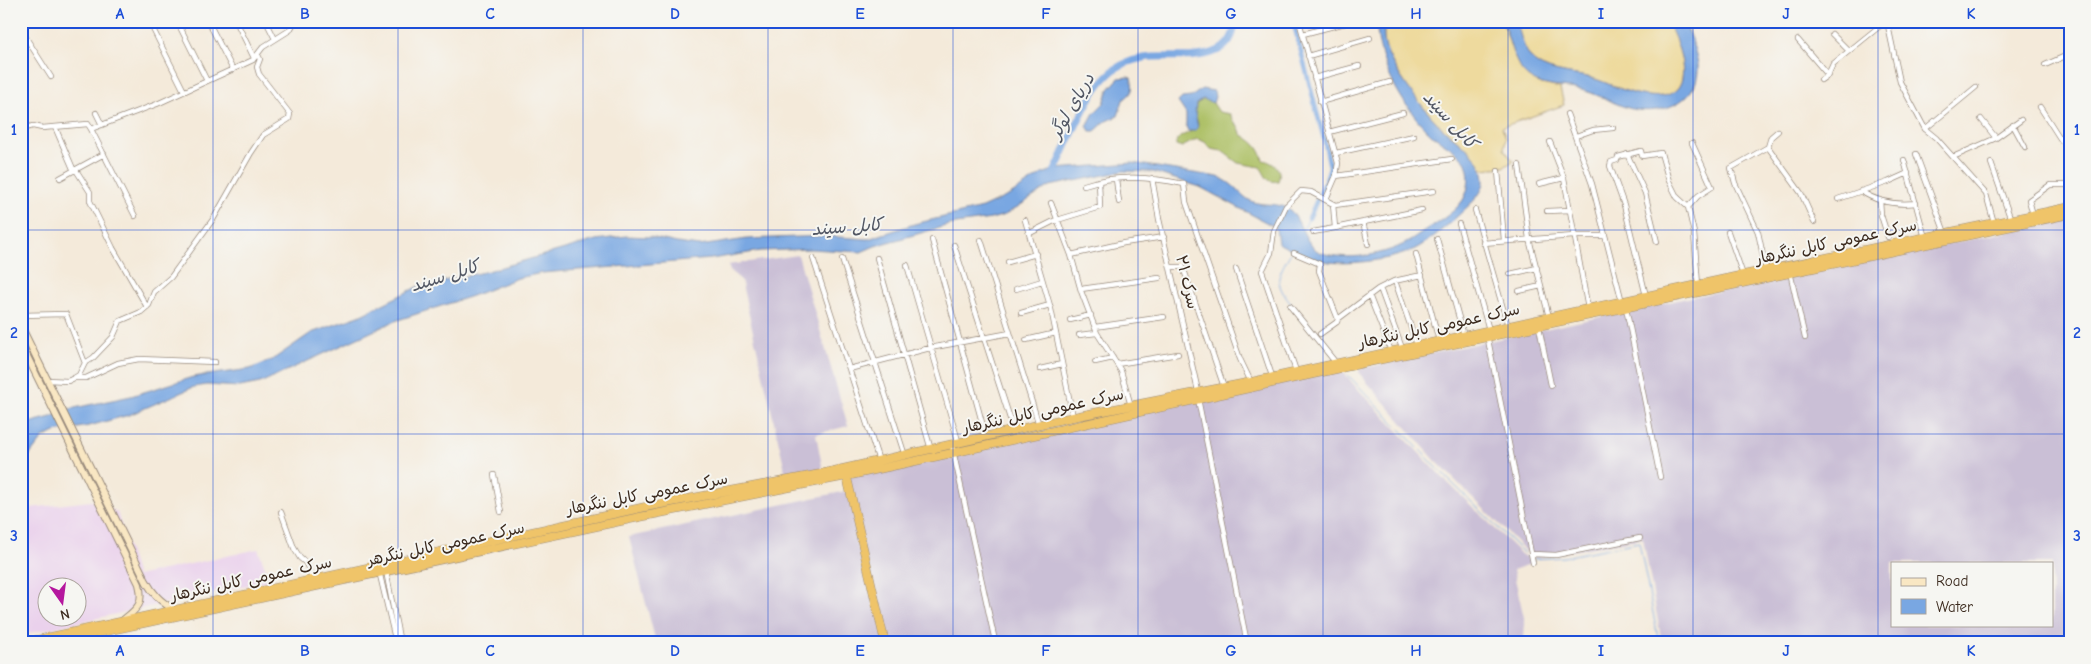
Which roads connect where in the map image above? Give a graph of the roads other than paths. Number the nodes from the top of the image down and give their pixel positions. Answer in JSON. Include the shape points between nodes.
{"nodes":[{"id":1,"x":149,"y":21,"type":"edge"},
{"id":2,"x":177,"y":21,"type":"edge"},
{"id":3,"x":208,"y":21,"type":"edge"},
{"id":4,"x":236,"y":21,"type":"edge"},
{"id":5,"x":266,"y":21,"type":"edge"},
{"id":6,"x":295,"y":21,"type":"edge"},
{"id":7,"x":1299,"y":21,"type":"edge"},
{"id":8,"x":1353,"y":21,"type":"edge"},
{"id":9,"x":1886,"y":21,"type":"edge"},
{"id":10,"x":21,"y":30,"type":"edge"},
{"id":11,"x":2070,"y":31,"type":"edge"},
{"id":12,"x":1303,"y":34,"type":"junction"},
{"id":13,"x":1832,"y":34,"type":"dead end"},
{"id":14,"x":1370,"y":38,"type":"dead end"},
{"id":15,"x":275,"y":39,"type":"junction"},
{"id":16,"x":1798,"y":40,"type":"dead end"},
{"id":17,"x":2070,"y":40,"type":"edge"},
{"id":18,"x":1849,"y":51,"type":"junction"},
{"id":19,"x":2070,"y":54,"type":"edge"},
{"id":20,"x":1308,"y":56,"type":"junction"},
{"id":21,"x":256,"y":57,"type":"junction"},
{"id":22,"x":2045,"y":65,"type":"dead end"},
{"id":23,"x":1358,"y":66,"type":"dead end"},
{"id":24,"x":232,"y":70,"type":"junction"},
{"id":25,"x":1828,"y":75,"type":"junction"},
{"id":26,"x":51,"y":77,"type":"dead end"},
{"id":27,"x":1314,"y":78,"type":"junction"},
{"id":28,"x":1821,"y":80,"type":"dead end"},
{"id":29,"x":207,"y":81,"type":"junction"},
{"id":30,"x":1390,"y":82,"type":"dead end"},
{"id":31,"x":1976,"y":87,"type":"dead end"},
{"id":32,"x":184,"y":90,"type":"junction"},
{"id":33,"x":1320,"y":102,"type":"junction"},
{"id":34,"x":2040,"y":107,"type":"dead end"},
{"id":35,"x":96,"y":113,"type":"dead end"},
{"id":36,"x":1403,"y":113,"type":"dead end"},
{"id":37,"x":1568,"y":114,"type":"dead end"},
{"id":38,"x":1981,"y":119,"type":"dead end"},
{"id":39,"x":2021,"y":120,"type":"dead end"},
{"id":40,"x":102,"y":125,"type":"junction"},
{"id":41,"x":2014,"y":125,"type":"junction"},
{"id":42,"x":55,"y":127,"type":"junction"},
{"id":43,"x":1613,"y":128,"type":"dead end"},
{"id":44,"x":21,"y":129,"type":"edge"},
{"id":45,"x":91,"y":129,"type":"junction"},
{"id":46,"x":1925,"y":129,"type":"junction"},
{"id":47,"x":1778,"y":131,"type":"dead end"},
{"id":48,"x":1329,"y":132,"type":"junction"},
{"id":49,"x":1414,"y":136,"type":"dead end"},
{"id":50,"x":1576,"y":136,"type":"junction"},
{"id":51,"x":2070,"y":136,"type":"edge"},
{"id":52,"x":1996,"y":138,"type":"junction"},
{"id":53,"x":1550,"y":142,"type":"dead end"},
{"id":54,"x":1692,"y":143,"type":"dead end"},
{"id":55,"x":1768,"y":147,"type":"junction"},
{"id":56,"x":2025,"y":147,"type":"dead end"},
{"id":57,"x":1336,"y":153,"type":"junction"},
{"id":58,"x":104,"y":154,"type":"junction"},
{"id":59,"x":1627,"y":154,"type":"junction"},
{"id":60,"x":1916,"y":154,"type":"dead end"},
{"id":61,"x":1953,"y":157,"type":"junction"},
{"id":62,"x":1452,"y":159,"type":"dead end"},
{"id":63,"x":1904,"y":160,"type":"dead end"},
{"id":64,"x":1991,"y":163,"type":"dead end"},
{"id":65,"x":1519,"y":166,"type":"dead end"},
{"id":66,"x":75,"y":170,"type":"junction"},
{"id":67,"x":1498,"y":171,"type":"dead end"},
{"id":68,"x":1908,"y":173,"type":"junction"},
{"id":69,"x":1336,"y":176,"type":"junction"},
{"id":70,"x":60,"y":178,"type":"dead end"},
{"id":71,"x":1116,"y":178,"type":"junction"},
{"id":72,"x":1152,"y":178,"type":"junction"},
{"id":73,"x":1564,"y":178,"type":"junction"},
{"id":74,"x":1099,"y":180,"type":"junction"},
{"id":75,"x":1540,"y":184,"type":"dead end"},
{"id":76,"x":1084,"y":185,"type":"dead end"},
{"id":77,"x":2070,"y":185,"type":"edge"},
{"id":78,"x":1434,"y":191,"type":"dead end"},
{"id":79,"x":1862,"y":191,"type":"junction"},
{"id":80,"x":1322,"y":197,"type":"junction"},
{"id":81,"x":1838,"y":199,"type":"dead end"},
{"id":82,"x":1880,"y":200,"type":"junction"},
{"id":83,"x":1119,"y":202,"type":"dead end"},
{"id":84,"x":1051,"y":203,"type":"dead end"},
{"id":85,"x":1333,"y":204,"type":"junction"},
{"id":86,"x":1916,"y":204,"type":"junction"},
{"id":87,"x":1688,"y":207,"type":"junction"},
{"id":88,"x":2070,"y":207,"type":"edge"},
{"id":89,"x":1422,"y":210,"type":"dead end"},
{"id":90,"x":1475,"y":210,"type":"dead end"},
{"id":91,"x":1570,"y":210,"type":"junction"},
{"id":92,"x":1547,"y":211,"type":"dead end"},
{"id":93,"x":2070,"y":214,"type":"edge"},
{"id":94,"x":2033,"y":215,"type":"junction"},
{"id":95,"x":135,"y":216,"type":"dead end"},
{"id":96,"x":1025,"y":220,"type":"dead end"},
{"id":97,"x":1057,"y":220,"type":"junction"},
{"id":98,"x":2011,"y":220,"type":"junction"},
{"id":99,"x":1363,"y":222,"type":"junction"},
{"id":100,"x":1814,"y":222,"type":"dead end"},
{"id":101,"x":1994,"y":223,"type":"junction"},
{"id":102,"x":1459,"y":224,"type":"dead end"},
{"id":103,"x":1335,"y":228,"type":"junction"},
{"id":104,"x":1313,"y":232,"type":"dead end"},
{"id":105,"x":1728,"y":232,"type":"dead end"},
{"id":106,"x":1030,"y":233,"type":"junction"},
{"id":107,"x":1945,"y":234,"type":"junction"},
{"id":108,"x":1574,"y":236,"type":"junction"},
{"id":109,"x":1605,"y":236,"type":"junction"},
{"id":110,"x":1164,"y":237,"type":"junction"},
{"id":111,"x":1888,"y":237,"type":"dead end"},
{"id":112,"x":1925,"y":238,"type":"junction"},
{"id":113,"x":1437,"y":239,"type":"dead end"},
{"id":114,"x":1529,"y":239,"type":"junction"},
{"id":115,"x":932,"y":240,"type":"dead end"},
{"id":116,"x":981,"y":240,"type":"dead end"},
{"id":117,"x":1504,"y":240,"type":"junction"},
{"id":118,"x":1657,"y":242,"type":"dead end"},
{"id":119,"x":1483,"y":243,"type":"junction"},
{"id":120,"x":1368,"y":244,"type":"dead end"},
{"id":121,"x":954,"y":245,"type":"dead end"},
{"id":122,"x":1294,"y":253,"type":"dead end"},
{"id":123,"x":1036,"y":254,"type":"junction"},
{"id":124,"x":1416,"y":254,"type":"dead end"},
{"id":125,"x":1071,"y":255,"type":"junction"},
{"id":126,"x":813,"y":258,"type":"dead end"},
{"id":127,"x":877,"y":258,"type":"dead end"},
{"id":128,"x":842,"y":259,"type":"dead end"},
{"id":129,"x":1008,"y":262,"type":"dead end"},
{"id":130,"x":907,"y":265,"type":"dead end"},
{"id":131,"x":1170,"y":267,"type":"junction"},
{"id":132,"x":1537,"y":268,"type":"junction"},
{"id":133,"x":1236,"y":269,"type":"dead end"},
{"id":134,"x":1790,"y":269,"type":"junction"},
{"id":135,"x":1766,"y":270,"type":"junction"},
{"id":136,"x":1510,"y":274,"type":"dead end"},
{"id":137,"x":1422,"y":275,"type":"junction"},
{"id":138,"x":1743,"y":275,"type":"junction"},
{"id":139,"x":1159,"y":278,"type":"dead end"},
{"id":140,"x":1042,"y":281,"type":"junction"},
{"id":141,"x":1395,"y":281,"type":"junction"},
{"id":142,"x":1698,"y":285,"type":"junction"},
{"id":143,"x":1541,"y":286,"type":"junction"},
{"id":144,"x":1380,"y":288,"type":"junction"},
{"id":145,"x":1016,"y":289,"type":"dead end"},
{"id":146,"x":1081,"y":289,"type":"junction"},
{"id":147,"x":1519,"y":291,"type":"dead end"},
{"id":148,"x":1369,"y":295,"type":"junction"},
{"id":149,"x":1646,"y":296,"type":"junction"},
{"id":150,"x":1050,"y":305,"type":"junction"},
{"id":151,"x":1624,"y":305,"type":"junction"},
{"id":152,"x":1290,"y":306,"type":"dead end"},
{"id":153,"x":146,"y":307,"type":"junction"},
{"id":154,"x":1588,"y":309,"type":"junction"},
{"id":155,"x":1021,"y":313,"type":"dead end"},
{"id":156,"x":21,"y":315,"type":"edge"},
{"id":157,"x":1091,"y":315,"type":"junction"},
{"id":158,"x":1164,"y":317,"type":"dead end"},
{"id":159,"x":1549,"y":317,"type":"junction"},
{"id":160,"x":1338,"y":319,"type":"junction"},
{"id":161,"x":1070,"y":320,"type":"dead end"},
{"id":162,"x":21,"y":326,"type":"edge"},
{"id":163,"x":1508,"y":326,"type":"junction"},
{"id":164,"x":1095,"y":327,"type":"junction"},
{"id":165,"x":1539,"y":327,"type":"junction"},
{"id":166,"x":1010,"y":333,"type":"junction"},
{"id":167,"x":1056,"y":333,"type":"junction"},
{"id":168,"x":1097,"y":333,"type":"junction"},
{"id":169,"x":1488,"y":333,"type":"junction"},
{"id":170,"x":1320,"y":334,"type":"dead end"},
{"id":171,"x":1079,"y":335,"type":"dead end"},
{"id":172,"x":1464,"y":336,"type":"junction"},
{"id":173,"x":985,"y":338,"type":"junction"},
{"id":174,"x":1805,"y":338,"type":"dead end"},
{"id":175,"x":1026,"y":340,"type":"dead end"},
{"id":176,"x":1439,"y":341,"type":"junction"},
{"id":177,"x":960,"y":342,"type":"junction"},
{"id":178,"x":21,"y":344,"type":"edge"},
{"id":179,"x":1417,"y":345,"type":"junction"},
{"id":180,"x":930,"y":348,"type":"junction"},
{"id":181,"x":1402,"y":348,"type":"junction"},
{"id":182,"x":1391,"y":350,"type":"junction"},
{"id":183,"x":904,"y":354,"type":"junction"},
{"id":184,"x":1178,"y":354,"type":"dead end"},
{"id":185,"x":1113,"y":358,"type":"junction"},
{"id":186,"x":29,"y":360,"type":"junction"},
{"id":187,"x":215,"y":362,"type":"dead end"},
{"id":188,"x":874,"y":362,"type":"junction"},
{"id":189,"x":1095,"y":362,"type":"dead end"},
{"id":190,"x":85,"y":363,"type":"junction"},
{"id":191,"x":1336,"y":363,"type":"junction"},
{"id":192,"x":21,"y":364,"type":"edge"},
{"id":193,"x":1062,"y":364,"type":"junction"},
{"id":194,"x":1117,"y":364,"type":"junction"},
{"id":195,"x":849,"y":369,"type":"junction"},
{"id":196,"x":1040,"y":369,"type":"dead end"},
{"id":197,"x":1296,"y":371,"type":"junction"},
{"id":198,"x":1272,"y":376,"type":"junction"},
{"id":199,"x":74,"y":378,"type":"junction"},
{"id":200,"x":48,"y":380,"type":"junction"},
{"id":201,"x":1251,"y":382,"type":"junction"},
{"id":202,"x":1552,"y":385,"type":"dead end"},
{"id":203,"x":1224,"y":387,"type":"junction"},
{"id":204,"x":1197,"y":394,"type":"junction"},
{"id":205,"x":1131,"y":406,"type":"junction"},
{"id":206,"x":1073,"y":417,"type":"junction"},
{"id":207,"x":1040,"y":425,"type":"junction"},
{"id":208,"x":1014,"y":431,"type":"junction"},
{"id":209,"x":986,"y":437,"type":"junction"},
{"id":210,"x":955,"y":447,"type":"junction"},
{"id":211,"x":931,"y":450,"type":"junction"},
{"id":212,"x":905,"y":456,"type":"junction"},
{"id":213,"x":879,"y":462,"type":"junction"},
{"id":214,"x":846,"y":473,"type":"junction"},
{"id":215,"x":494,"y":475,"type":"dead end"},
{"id":216,"x":1660,"y":477,"type":"dead end"},
{"id":217,"x":281,"y":512,"type":"dead end"},
{"id":218,"x":501,"y":512,"type":"dead end"},
{"id":219,"x":1640,"y":538,"type":"dead end"},
{"id":220,"x":1532,"y":554,"type":"junction"},
{"id":221,"x":1533,"y":563,"type":"dead end"},
{"id":222,"x":382,"y":569,"type":"junction"},
{"id":223,"x":313,"y":581,"type":"junction"},
{"id":224,"x":173,"y":609,"type":"junction"},
{"id":225,"x":122,"y":621,"type":"junction"},
{"id":226,"x":995,"y":641,"type":"dead end"},
{"id":227,"x":23,"y":643,"type":"edge"},
{"id":228,"x":51,"y":643,"type":"edge"},
{"id":229,"x":396,"y":643,"type":"edge"},
{"id":230,"x":400,"y":643,"type":"edge"},
{"id":231,"x":885,"y":643,"type":"edge"},
{"id":232,"x":1247,"y":643,"type":"edge"}],
"edges":[{"from":1,"to":32,"type":"street"},
{"from":2,"to":29,"type":"street"},
{"from":3,"to":24,"type":"street"},
{"from":4,"to":21,"type":"street"},
{"from":5,"to":15,"type":"street"},
{"from":6,"to":15,"type":"street","via":[[290,30]]},
{"from":7,"to":12,"type":"street"},
{"from":8,"to":12,"type":"street"},
{"from":9,"to":18,"type":"street"},
{"from":9,"to":46,"type":"street","via":[[1900,82]]},
{"from":10,"to":26,"type":"street"},
{"from":11,"to":17,"type":"street","via":[[2067,34]]},
{"from":12,"to":20,"type":"street"},
{"from":13,"to":18,"type":"street"},
{"from":14,"to":20,"type":"street"},
{"from":15,"to":21,"type":"street"},
{"from":16,"to":25,"type":"street"},
{"from":18,"to":25,"type":"street","via":[[1833,64]]},
{"from":19,"to":22,"type":"street"},
{"from":20,"to":27,"type":"street"},
{"from":21,"to":24,"type":"street"},
{"from":21,"to":153,"type":"street","via":[[260,59],[259,74],[290,118],[263,135],[214,218],[171,277],[154,292]]},
{"from":23,"to":27,"type":"street"},
{"from":24,"to":29,"type":"street"},
{"from":25,"to":28,"type":"street"},
{"from":27,"to":33,"type":"street"},
{"from":29,"to":32,"type":"street"},
{"from":30,"to":33,"type":"street"},
{"from":31,"to":46,"type":"street"},
{"from":32,"to":40,"type":"street"},
{"from":33,"to":48,"type":"street"},
{"from":34,"to":51,"type":"street","via":[[2061,140]]},
{"from":35,"to":40,"type":"street"},
{"from":36,"to":48,"type":"street"},
{"from":37,"to":50,"type":"street"},
{"from":38,"to":52,"type":"street"},
{"from":39,"to":41,"type":"street"},
{"from":40,"to":45,"type":"street"},
{"from":41,"to":52,"type":"street"},
{"from":41,"to":56,"type":"street"},
{"from":42,"to":44,"type":"street"},
{"from":42,"to":45,"type":"street","via":[[88,124]]},
{"from":42,"to":66,"type":"street"},
{"from":43,"to":50,"type":"street"},
{"from":45,"to":58,"type":"street"},
{"from":46,"to":61,"type":"street"},
{"from":47,"to":55,"type":"street","via":[[1771,137]]},
{"from":48,"to":57,"type":"street"},
{"from":49,"to":57,"type":"street"},
{"from":50,"to":109,"type":"street"},
{"from":52,"to":61,"type":"street"},
{"from":53,"to":73,"type":"street"},
{"from":54,"to":87,"type":"street","via":[[1712,186]]},
{"from":55,"to":100,"type":"street","via":[[1801,193]]},
{"from":55,"to":135,"type":"street","via":[[1731,168],[1758,232]]},
{"from":57,"to":69,"type":"street"},
{"from":58,"to":66,"type":"street"},
{"from":58,"to":95,"type":"street"},
{"from":59,"to":87,"type":"street","via":[[1641,151],[1642,156],[1661,153],[1670,181]]},
{"from":59,"to":118,"type":"street","via":[[1645,193]]},
{"from":59,"to":149,"type":"street","via":[[1618,157],[1610,166],[1624,205]]},
{"from":60,"to":107,"type":"street"},
{"from":61,"to":101,"type":"street","via":[[1986,194]]},
{"from":62,"to":69,"type":"street"},
{"from":63,"to":68,"type":"street"},
{"from":64,"to":98,"type":"street"},
{"from":65,"to":114,"type":"street"},
{"from":66,"to":70,"type":"street"},
{"from":66,"to":153,"type":"street","via":[[90,192],[90,201]]},
{"from":67,"to":117,"type":"street"},
{"from":68,"to":79,"type":"street"},
{"from":68,"to":86,"type":"street"},
{"from":69,"to":80,"type":"street"},
{"from":71,"to":72,"type":"street"},
{"from":71,"to":74,"type":"street"},
{"from":71,"to":83,"type":"street"},
{"from":72,"to":110,"type":"street","name":"سرک ۲۱"},
{"from":72,"to":201,"type":"street","via":[[1184,184],[1188,210]]},
{"from":73,"to":75,"type":"street"},
{"from":73,"to":91,"type":"street"},
{"from":74,"to":76,"type":"street"},
{"from":74,"to":97,"type":"street","via":[[1100,207]]},
{"from":77,"to":94,"type":"street","via":[[2050,185],[2029,200]]},
{"from":78,"to":85,"type":"street"},
{"from":79,"to":81,"type":"street"},
{"from":79,"to":82,"type":"street"},
{"from":80,"to":85,"type":"street"},
{"from":80,"to":197,"type":"street","via":[[1306,190],[1286,206],[1274,231],[1271,253],[1262,271]]},
{"from":82,"to":86,"type":"street","via":[[1899,205]]},
{"from":82,"to":111,"type":"street"},
{"from":84,"to":97,"type":"street"},
{"from":85,"to":103,"type":"street"},
{"from":86,"to":112,"type":"street"},
{"from":87,"to":142,"type":"street","via":[[1694,233]]},
{"from":88,"to":94,"type":"highway","name":"سرک عمومی کابل ننگرهار"},
{"from":89,"to":99,"type":"street"},
{"from":90,"to":119,"type":"street"},
{"from":91,"to":92,"type":"street"},
{"from":91,"to":108,"type":"street"},
{"from":93,"to":134,"type":"highway","name":"سرک عمومی کابل ننگرهار"},
{"from":94,"to":98,"type":"highway","name":"سرک عمومی کابل ننگرهار"},
{"from":96,"to":106,"type":"street"},
{"from":97,"to":106,"type":"street"},
{"from":97,"to":125,"type":"street"},
{"from":98,"to":101,"type":"highway","name":"سرک عمومی کابل ننگرهار"},
{"from":99,"to":103,"type":"street"},
{"from":99,"to":120,"type":"street"},
{"from":101,"to":107,"type":"highway","name":"سرک عمومی کابل ننگرهار"},
{"from":102,"to":169,"type":"street"},
{"from":103,"to":104,"type":"street"},
{"from":105,"to":138,"type":"street"},
{"from":106,"to":123,"type":"street"},
{"from":107,"to":112,"type":"highway","name":"سرک عمومی کابل ننگرهار"},
{"from":108,"to":109,"type":"street"},
{"from":108,"to":114,"type":"street"},
{"from":108,"to":154,"type":"street"},
{"from":109,"to":151,"type":"street"},
{"from":110,"to":125,"type":"street"},
{"from":110,"to":131,"type":"street","name":"سرک ۲۱"},
{"from":112,"to":134,"type":"highway","name":"سرک عمومی کابل ننگرهار"},
{"from":113,"to":172,"type":"street"},
{"from":114,"to":117,"type":"street"},
{"from":114,"to":132,"type":"street"},
{"from":115,"to":177,"type":"street"},
{"from":116,"to":166,"type":"street"},
{"from":117,"to":119,"type":"street"},
{"from":119,"to":163,"type":"street"},
{"from":121,"to":173,"type":"street"},
{"from":122,"to":160,"type":"street","via":[[1320,264],[1319,271]]},
{"from":123,"to":129,"type":"street"},
{"from":123,"to":140,"type":"street"},
{"from":124,"to":137,"type":"street"},
{"from":125,"to":146,"type":"street"},
{"from":126,"to":195,"type":"street"},
{"from":127,"to":183,"type":"street"},
{"from":128,"to":188,"type":"street"},
{"from":130,"to":180,"type":"street"},
{"from":131,"to":203,"type":"street","via":[[1183,267]]},
{"from":131,"to":204,"type":"street","name":"سرک ۲۱"},
{"from":132,"to":136,"type":"street"},
{"from":132,"to":143,"type":"street"},
{"from":133,"to":198,"type":"street"},
{"from":134,"to":135,"type":"highway","name":"سرک عمومی کابل ننگرهار"},
{"from":134,"to":151,"type":"highway","name":"سرک عمومی کابل ننگرهار"},
{"from":134,"to":174,"type":"street"},
{"from":135,"to":138,"type":"highway","name":"سرک عمومی کابل ننگرهار"},
{"from":137,"to":141,"type":"street"},
{"from":137,"to":176,"type":"street"},
{"from":138,"to":142,"type":"highway","name":"سرک عمومی کابل ننگرهار"},
{"from":139,"to":146,"type":"street"},
{"from":140,"to":145,"type":"street"},
{"from":140,"to":150,"type":"street"},
{"from":141,"to":144,"type":"street"},
{"from":141,"to":179,"type":"street"},
{"from":142,"to":149,"type":"highway","name":"سرک عمومی کابل ننگرهار"},
{"from":143,"to":147,"type":"street"},
{"from":143,"to":159,"type":"street"},
{"from":144,"to":148,"type":"street"},
{"from":144,"to":181,"type":"street"},
{"from":146,"to":157,"type":"street"},
{"from":148,"to":160,"type":"street"},
{"from":148,"to":182,"type":"street"},
{"from":149,"to":151,"type":"highway","name":"سرک عمومی کابل ننگرهار"},
{"from":150,"to":155,"type":"street"},
{"from":150,"to":167,"type":"street"},
{"from":151,"to":154,"type":"highway","name":"سرک عمومی کابل ننگرهار"},
{"from":151,"to":165,"type":"highway","name":"سرک عمومی کابل ننگرهار"},
{"from":151,"to":216,"type":"street"},
{"from":152,"to":191,"type":"street"},
{"from":153,"to":190,"type":"street","via":[[120,321],[113,337]]},
{"from":154,"to":159,"type":"highway","name":"سرک عمومی کابل ننگرهار"},
{"from":156,"to":190,"type":"street","via":[[66,314]]},
{"from":157,"to":161,"type":"street"},
{"from":157,"to":164,"type":"street"},
{"from":158,"to":164,"type":"street"},
{"from":159,"to":163,"type":"highway","name":"سرک عمومی کابل ننگرهار"},
{"from":160,"to":170,"type":"street"},
{"from":162,"to":200,"type":"street"},
{"from":163,"to":169,"type":"highway","name":"سرک عمومی کابل ننگرهار"},
{"from":164,"to":168,"type":"street"},
{"from":165,"to":169,"type":"highway","name":"سرک عمومی کابل ننگرهار"},
{"from":165,"to":202,"type":"street"},
{"from":166,"to":173,"type":"street"},
{"from":166,"to":207,"type":"street"},
{"from":167,"to":175,"type":"street"},
{"from":167,"to":193,"type":"street"},
{"from":168,"to":171,"type":"street"},
{"from":168,"to":185,"type":"street"},
{"from":169,"to":172,"type":"highway","name":"سرک عمومی کابل ننگرهار"},
{"from":169,"to":204,"type":"highway","name":"سرک عمومی کابل ننگرهار"},
{"from":169,"to":220,"type":"street"},
{"from":172,"to":176,"type":"highway","name":"سرک عمومی کابل ننگرهار"},
{"from":173,"to":177,"type":"street"},
{"from":173,"to":208,"type":"street"},
{"from":176,"to":179,"type":"highway","name":"سرک عمومی کابل ننگرهار"},
{"from":177,"to":180,"type":"street"},
{"from":177,"to":209,"type":"street"},
{"from":178,"to":186,"type":"street"},
{"from":179,"to":181,"type":"highway","name":"سرک عمومی کابل ننگرهار"},
{"from":180,"to":183,"type":"street"},
{"from":180,"to":210,"type":"street"},
{"from":181,"to":182,"type":"highway","name":"سرک عمومی کابل ننگرهار"},
{"from":182,"to":191,"type":"highway","name":"سرک عمومی کابل ننگرهار"},
{"from":183,"to":188,"type":"street"},
{"from":183,"to":211,"type":"street"},
{"from":184,"to":194,"type":"street"},
{"from":185,"to":189,"type":"street"},
{"from":185,"to":194,"type":"street"},
{"from":186,"to":192,"type":"street"},
{"from":186,"to":225,"type":"street","via":[[139,584],[140,604]]},
{"from":187,"to":199,"type":"street","via":[[139,359],[118,363],[86,378]]},
{"from":188,"to":195,"type":"street"},
{"from":188,"to":212,"type":"street"},
{"from":190,"to":199,"type":"street","via":[[79,376]]},
{"from":191,"to":197,"type":"highway","name":"سرک عمومی کابل ننگرهار"},
{"from":193,"to":196,"type":"street"},
{"from":193,"to":206,"type":"street"},
{"from":194,"to":205,"type":"street","via":[[1124,377]]},
{"from":195,"to":213,"type":"street"},
{"from":197,"to":198,"type":"highway","name":"سرک عمومی کابل ننگرهار"},
{"from":198,"to":201,"type":"highway","name":"سرک عمومی کابل ننگرهار"},
{"from":199,"to":200,"type":"street","via":[[68,381]]},
{"from":200,"to":224,"type":"street","via":[[153,594]]},
{"from":201,"to":203,"type":"highway","name":"سرک عمومی کابل ننگرهار"},
{"from":203,"to":204,"type":"highway","name":"سرک عمومی کابل ننگرهار"},
{"from":204,"to":205,"type":"highway","name":"سرک عمومی کابل ننگرهار"},
{"from":204,"to":210,"type":"highway","name":"سرک عمومی کابل ننگرهار"},
{"from":204,"to":232,"type":"street","name":"سرک ۲۱"},
{"from":205,"to":206,"type":"highway","name":"سرک عمومی کابل ننگرهار"},
{"from":206,"to":207,"type":"highway","name":"سرک عمومی کابل ننگرهار"},
{"from":207,"to":208,"type":"highway","name":"سرک عمومی کابل ننگرهار"},
{"from":208,"to":209,"type":"highway","name":"سرک عمومی کابل ننگرهار"},
{"from":209,"to":210,"type":"highway","name":"سرک عمومی کابل ننگرهار"},
{"from":210,"to":211,"type":"highway","name":"سرک عمومی کابل ننگرهار"},
{"from":210,"to":214,"type":"highway","name":"سرک عمومی کابل ننگرهار"},
{"from":210,"to":226,"type":"street"},
{"from":211,"to":212,"type":"highway","name":"سرک عمومی کابل ننگرهار"},
{"from":212,"to":213,"type":"highway","name":"سرک عمومی کابل ننگرهار"},
{"from":213,"to":214,"type":"highway","name":"سرک عمومی کابل ننگرهار"},
{"from":214,"to":222,"type":"highway","name":"سرک عمومی کابل ننگرهار","via":[[645,507]]},
{"from":214,"to":231,"type":"highway"},
{"from":215,"to":218,"type":"street"},
{"from":217,"to":223,"type":"street","via":[[294,548],[306,563]]},
{"from":219,"to":220,"type":"street","via":[[1556,555]]},
{"from":220,"to":221,"type":"street"},
{"from":222,"to":223,"type":"highway","name":"سرک عمومی کابل ننگرهار"},
{"from":222,"to":228,"type":"highway","name":"سرک عمومی کابل ننگرهر"},
{"from":222,"to":229,"type":"street"},
{"from":222,"to":230,"type":"street"},
{"from":223,"to":224,"type":"highway","name":"سرک عمومی کابل ننگرهار"},
{"from":224,"to":225,"type":"highway","name":"سرک عمومی کابل ننگرهار"},
{"from":225,"to":227,"type":"highway","name":"سرک عمومی کابل ننگرهار"}]}
